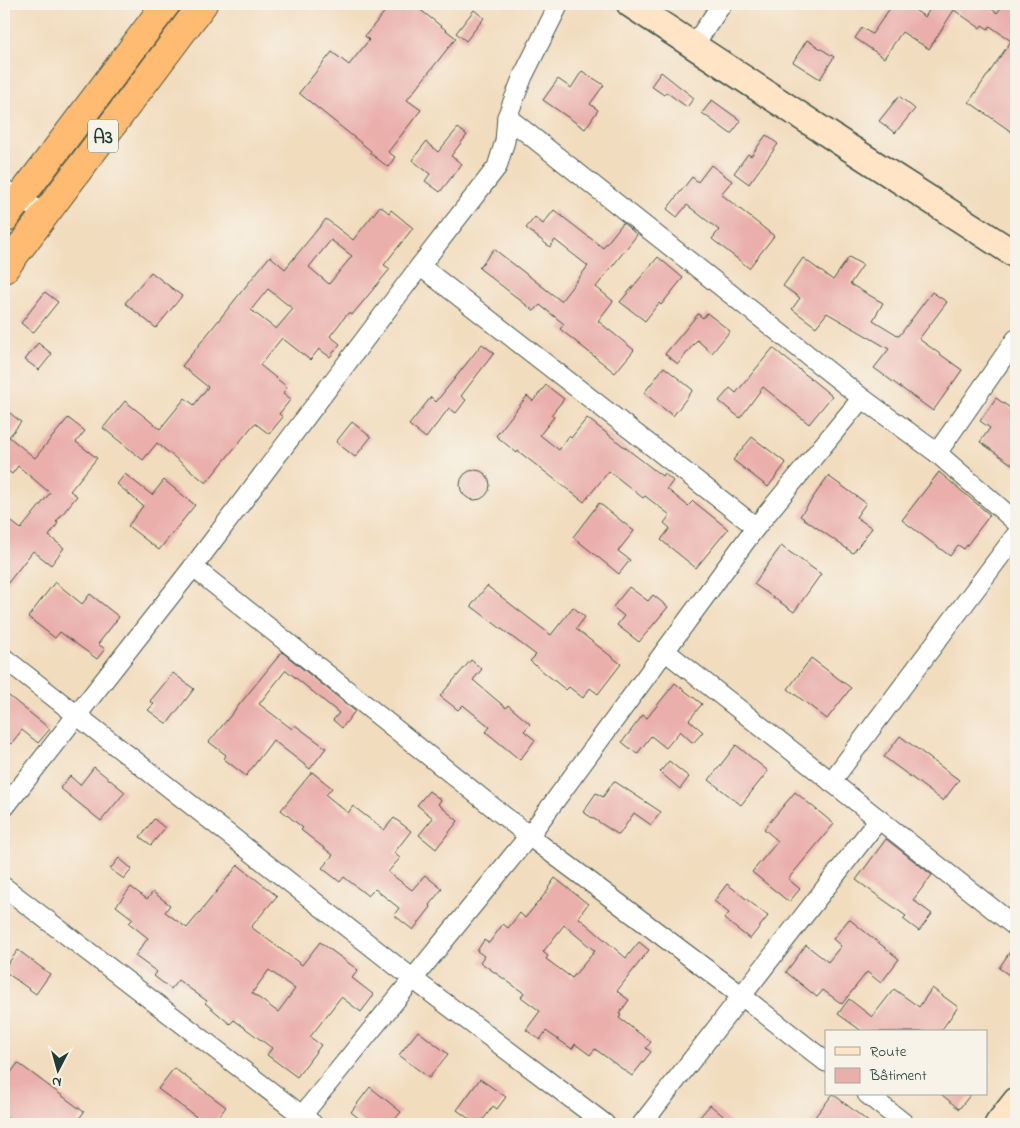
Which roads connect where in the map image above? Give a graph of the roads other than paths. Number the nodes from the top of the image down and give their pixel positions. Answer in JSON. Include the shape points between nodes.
{"nodes":[{"id":1,"x":166,"y":4,"type":"edge"},
{"id":2,"x":203,"y":4,"type":"edge"},
{"id":3,"x":559,"y":4,"type":"edge"},
{"id":4,"x":630,"y":4,"type":"edge"},
{"id":5,"x":722,"y":4,"type":"edge"},
{"id":6,"x":694,"y":45,"type":"junction"},
{"id":7,"x":507,"y":117,"type":"junction"},
{"id":8,"x":9,"y":202,"type":"edge"},
{"id":9,"x":45,"y":214,"type":"junction"},
{"id":10,"x":1016,"y":255,"type":"edge"},
{"id":11,"x":420,"y":266,"type":"junction"},
{"id":12,"x":4,"y":269,"type":"edge"},
{"id":13,"x":1016,"y":339,"type":"edge"},
{"id":14,"x":862,"y":398,"type":"junction"},
{"id":15,"x":937,"y":453,"type":"junction"},
{"id":16,"x":1016,"y":522,"type":"edge"},
{"id":17,"x":756,"y":528,"type":"junction"},
{"id":18,"x":1016,"y":535,"type":"edge"},
{"id":19,"x":193,"y":567,"type":"junction"},
{"id":20,"x":665,"y":650,"type":"junction"},
{"id":21,"x":4,"y":658,"type":"edge"},
{"id":22,"x":78,"y":716,"type":"junction"},
{"id":23,"x":831,"y":782,"type":"junction"},
{"id":24,"x":4,"y":808,"type":"edge"},
{"id":25,"x":879,"y":819,"type":"junction"},
{"id":26,"x":529,"y":836,"type":"junction"},
{"id":27,"x":4,"y":887,"type":"edge"},
{"id":28,"x":1016,"y":926,"type":"edge"},
{"id":29,"x":413,"y":979,"type":"junction"},
{"id":30,"x":742,"y":996,"type":"junction"},
{"id":31,"x":825,"y":1061,"type":"edge"},
{"id":32,"x":870,"y":1096,"type":"edge"},
{"id":33,"x":1016,"y":1101,"type":"edge"},
{"id":34,"x":304,"y":1121,"type":"edge"},
{"id":35,"x":605,"y":1124,"type":"edge"},
{"id":36,"x":642,"y":1124,"type":"edge"},
{"id":37,"x":905,"y":1124,"type":"edge"},
{"id":38,"x":998,"y":1124,"type":"edge"}],
"edges":[{"from":1,"to":8,"type":"highway","number":"A3"},
{"from":2,"to":9,"type":"highway","number":"A3"},
{"from":3,"to":7,"type":"street","via":[[523,76]]},
{"from":4,"to":6,"type":"street"},
{"from":5,"to":6,"type":"street"},
{"from":6,"to":10,"type":"street"},
{"from":7,"to":11,"type":"street","via":[[505,141],[497,167]]},
{"from":7,"to":14,"type":"street"},
{"from":8,"to":9,"type":"street"},
{"from":9,"to":12,"type":"highway","number":"A3"},
{"from":11,"to":17,"type":"street"},
{"from":11,"to":19,"type":"street"},
{"from":13,"to":15,"type":"street"},
{"from":14,"to":15,"type":"street"},
{"from":14,"to":17,"type":"street"},
{"from":15,"to":16,"type":"street"},
{"from":17,"to":20,"type":"street"},
{"from":18,"to":23,"type":"street"},
{"from":19,"to":22,"type":"street"},
{"from":19,"to":26,"type":"street"},
{"from":20,"to":23,"type":"street"},
{"from":20,"to":26,"type":"street"},
{"from":21,"to":22,"type":"street"},
{"from":22,"to":24,"type":"street"},
{"from":22,"to":29,"type":"street"},
{"from":23,"to":25,"type":"street"},
{"from":25,"to":28,"type":"street"},
{"from":25,"to":30,"type":"street"},
{"from":26,"to":29,"type":"street"},
{"from":26,"to":30,"type":"street"},
{"from":27,"to":34,"type":"street"},
{"from":29,"to":34,"type":"street"},
{"from":29,"to":35,"type":"street"},
{"from":30,"to":31,"type":"street"},
{"from":30,"to":36,"type":"street"},
{"from":32,"to":37,"type":"street"},
{"from":33,"to":38,"type":"street"}]}
